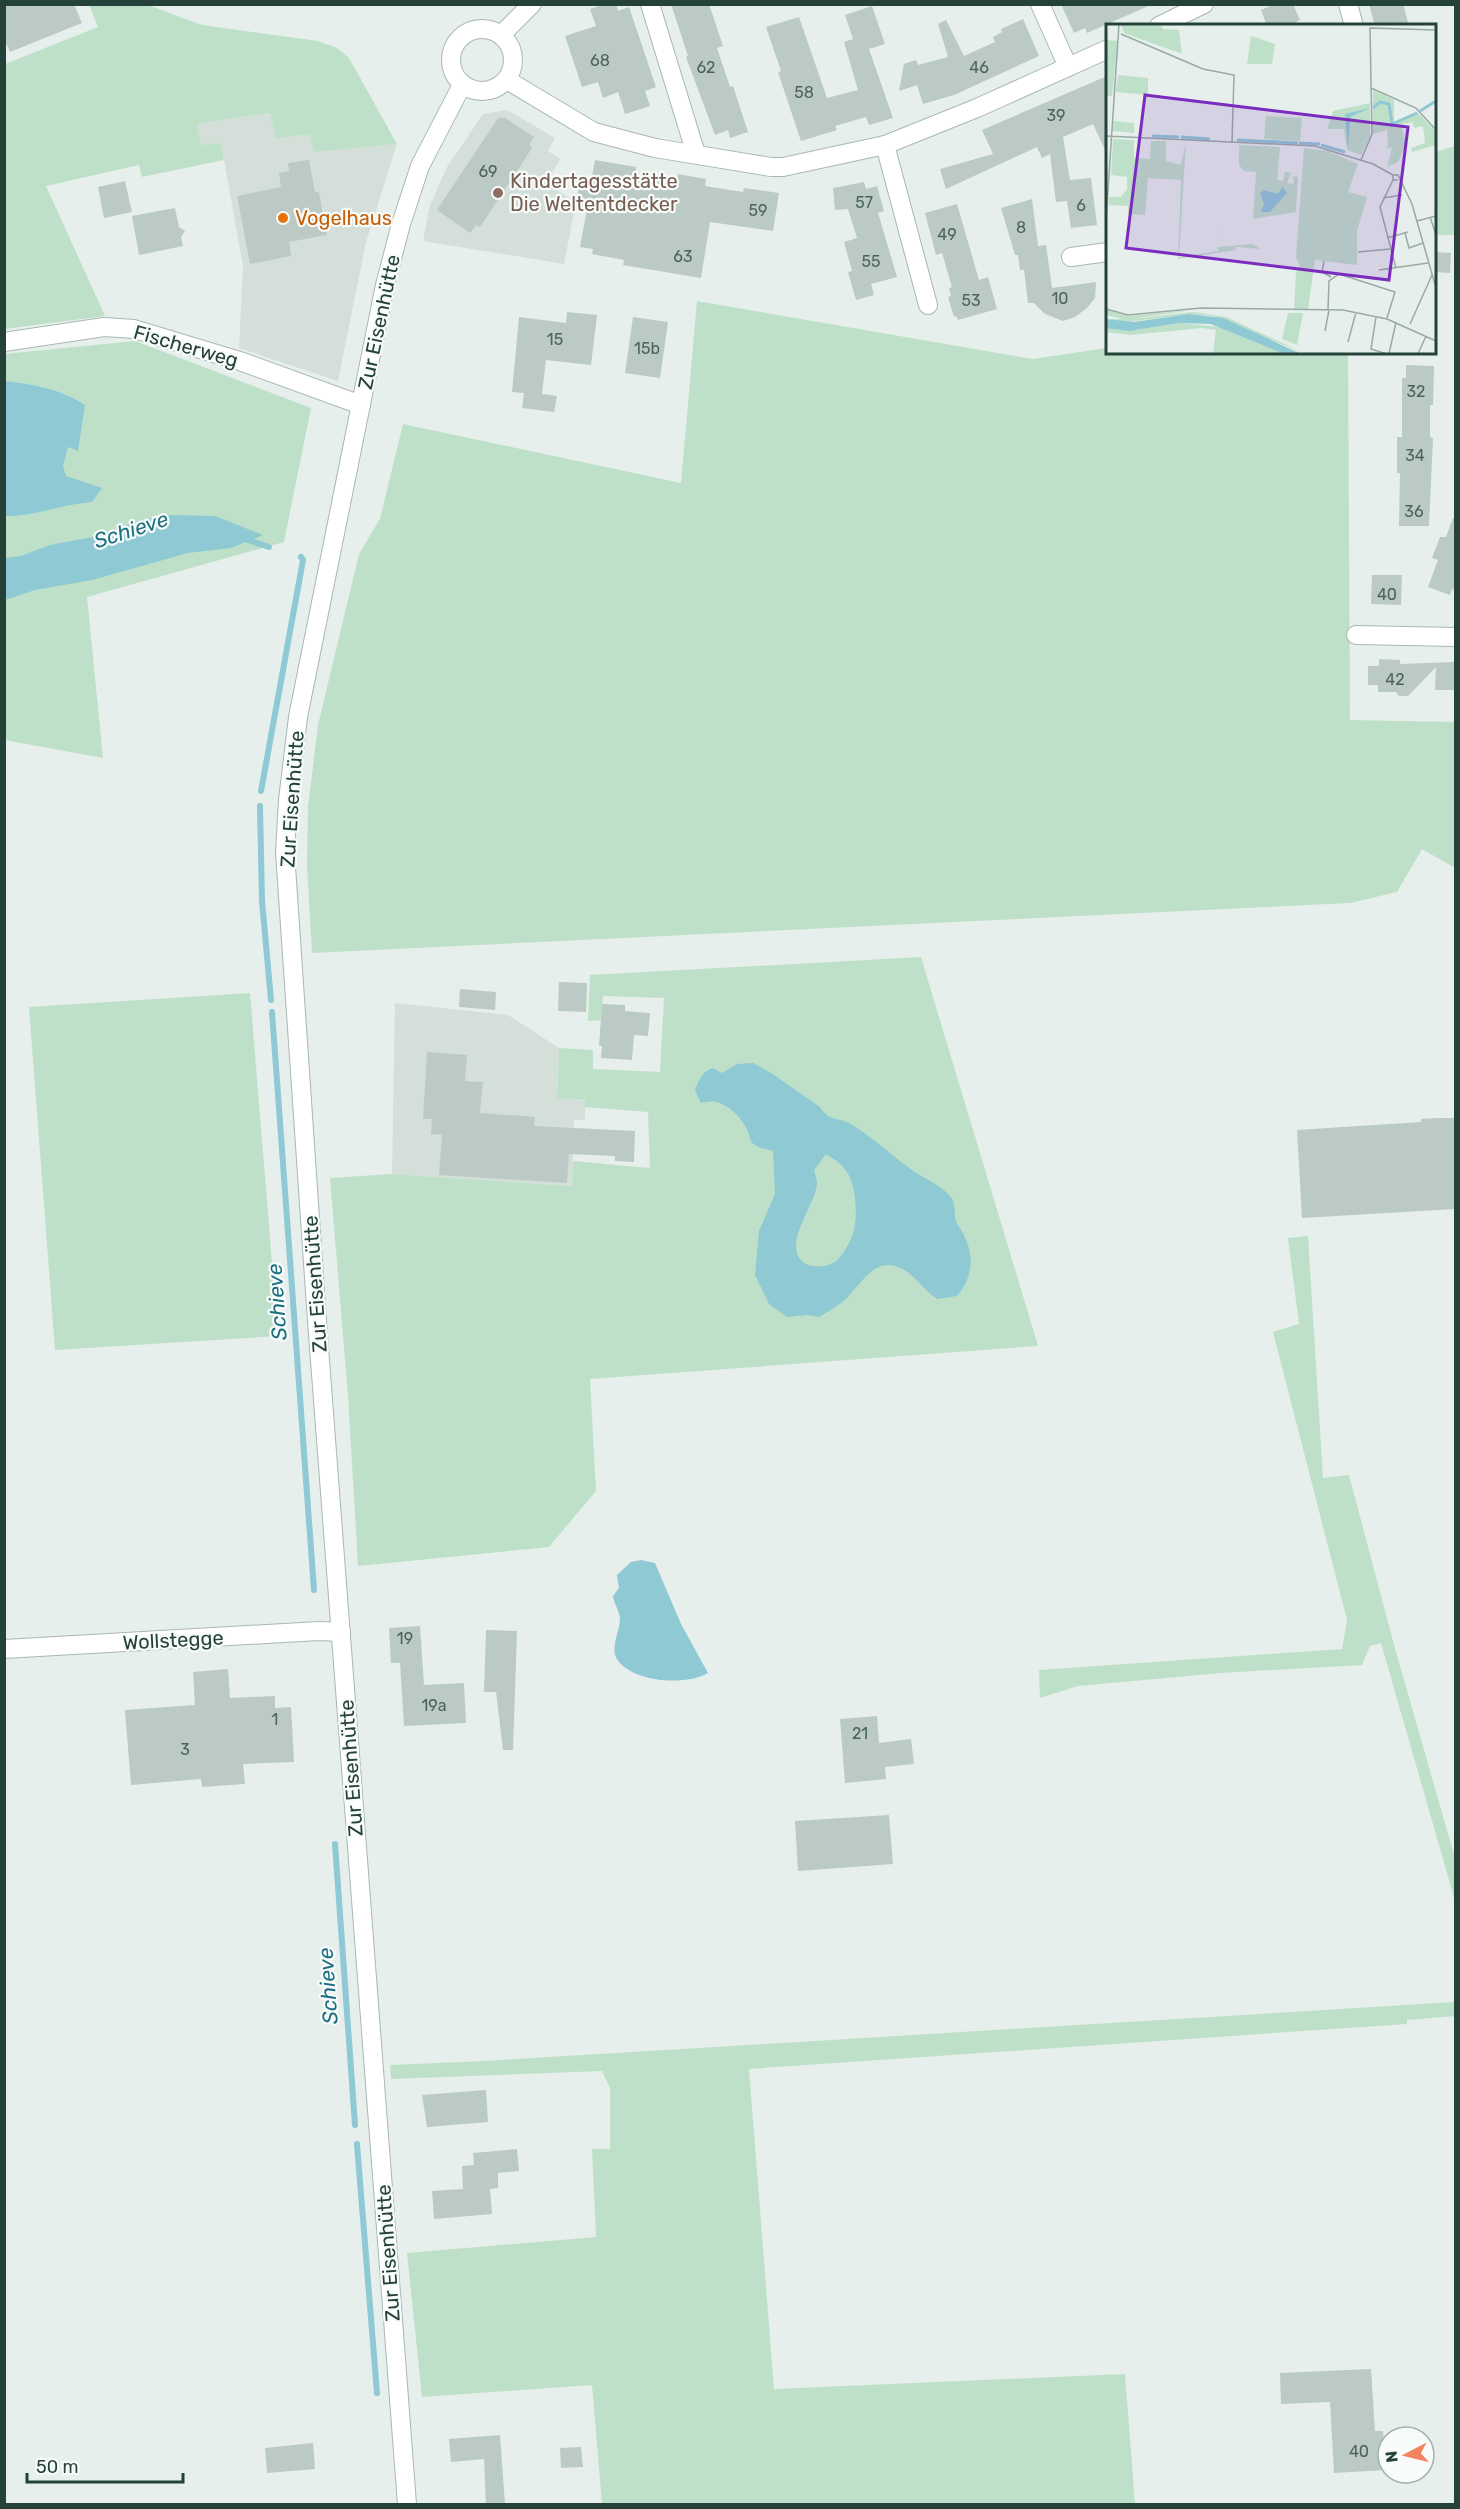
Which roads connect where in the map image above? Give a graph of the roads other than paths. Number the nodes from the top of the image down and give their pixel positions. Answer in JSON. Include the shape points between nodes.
{"nodes":[{"id":1,"x":532,"y":4,"type":"edge"},
{"id":2,"x":650,"y":4,"type":"edge"},
{"id":3,"x":1040,"y":4,"type":"edge"},
{"id":4,"x":1204,"y":4,"type":"edge"},
{"id":5,"x":1348,"y":4,"type":"edge"},
{"id":6,"x":1165,"y":24,"type":"edge"},
{"id":7,"x":1353,"y":24,"type":"edge"},
{"id":8,"x":501,"y":35,"type":"junction"},
{"id":9,"x":1106,"y":49,"type":"edge"},
{"id":10,"x":1068,"y":67,"type":"junction"},
{"id":11,"x":507,"y":80,"type":"junction"},
{"id":12,"x":462,"y":85,"type":"junction"},
{"id":13,"x":885,"y":145,"type":"junction"},
{"id":14,"x":696,"y":154,"type":"junction"},
{"id":15,"x":1106,"y":252,"type":"edge"},
{"id":16,"x":1071,"y":257,"type":"dead end"},
{"id":17,"x":928,"y":305,"type":"dead end"},
{"id":18,"x":4,"y":342,"type":"edge"},
{"id":19,"x":362,"y":405,"type":"junction"},
{"id":20,"x":1356,"y":635,"type":"dead end"},
{"id":21,"x":1455,"y":637,"type":"edge"},
{"id":22,"x":341,"y":1632,"type":"junction"},
{"id":23,"x":4,"y":1649,"type":"edge"},
{"id":24,"x":407,"y":2505,"type":"edge"}],
"edges":[{"from":1,"to":8,"type":"street"},
{"from":2,"to":14,"type":"street"},
{"from":3,"to":10,"type":"street"},
{"from":4,"to":6,"type":"street"},
{"from":5,"to":7,"type":"street"},
{"from":8,"to":11,"type":"street","via":[[514,56]]},
{"from":8,"to":12,"type":"street","via":[[490,29],[478,29],[457,41],[451,64]]},
{"from":9,"to":10,"type":"street"},
{"from":10,"to":13,"type":"street"},
{"from":11,"to":12,"type":"street","via":[[486,92]]},
{"from":11,"to":14,"type":"street","via":[[594,132]]},
{"from":12,"to":19,"type":"street","name":"Zur Eisenhütte","via":[[420,166],[400,224]]},
{"from":13,"to":14,"type":"street","via":[[783,167]]},
{"from":13,"to":17,"type":"street"},
{"from":15,"to":16,"type":"street"},
{"from":18,"to":19,"type":"street","name":"Fischerweg","via":[[104,327],[134,329],[240,361]]},
{"from":19,"to":22,"type":"street","name":"Zur Eisenhütte","via":[[298,717],[285,852]]},
{"from":20,"to":21,"type":"street"},
{"from":22,"to":23,"type":"street","name":"Wollstegge"},
{"from":22,"to":24,"type":"street","name":"Zur Eisenhütte"}]}
